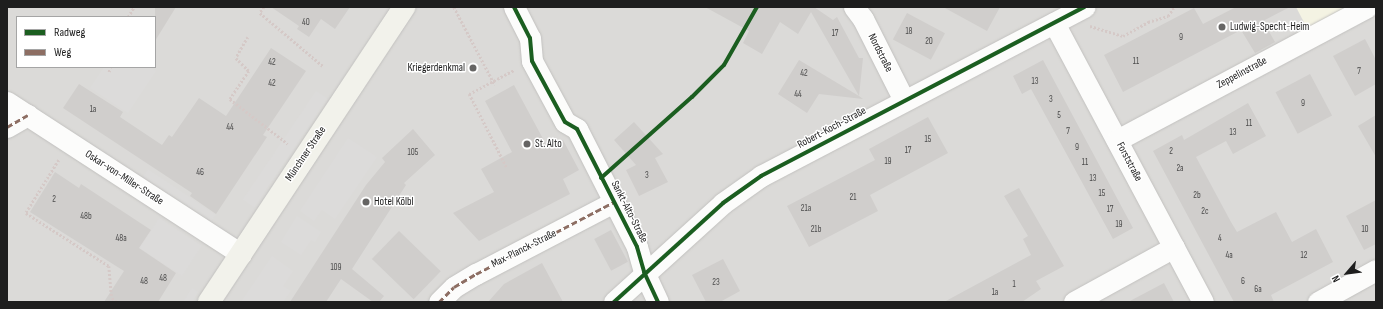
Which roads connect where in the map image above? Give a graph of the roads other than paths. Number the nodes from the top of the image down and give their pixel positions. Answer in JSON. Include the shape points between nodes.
{"nodes":[{"id":1,"x":404,"y":7,"type":"edge"},
{"id":2,"x":514,"y":7,"type":"edge"},
{"id":3,"x":854,"y":7,"type":"edge"},
{"id":4,"x":1367,"y":7,"type":"edge"},
{"id":5,"x":1070,"y":14,"type":"edge"},
{"id":6,"x":904,"y":100,"type":"junction"},
{"id":7,"x":7,"y":102,"type":"edge"},
{"id":8,"x":28,"y":115,"type":"junction"},
{"id":9,"x":7,"y":127,"type":"edge"},
{"id":10,"x":1117,"y":140,"type":"junction"},
{"id":11,"x":614,"y":202,"type":"junction"},
{"id":12,"x":1174,"y":247,"type":"junction"},
{"id":13,"x":241,"y":254,"type":"junction"},
{"id":14,"x":1376,"y":270,"type":"edge"},
{"id":15,"x":644,"y":272,"type":"junction"},
{"id":16,"x":209,"y":302,"type":"edge"},
{"id":17,"x":439,"y":302,"type":"edge"},
{"id":18,"x":614,"y":302,"type":"edge"},
{"id":19,"x":658,"y":302,"type":"edge"},
{"id":20,"x":1074,"y":302,"type":"edge"},
{"id":21,"x":1203,"y":302,"type":"edge"},
{"id":22,"x":1318,"y":302,"type":"edge"}],
"edges":[{"from":1,"to":13,"type":"main road","name":"Münchner Straße"},
{"from":2,"to":11,"type":"street","name":"Sankt-Alto-Straße","via":[[530,38],[532,61],[566,122],[576,129]]},
{"from":3,"to":6,"type":"street","name":"Nordstraße","via":[[863,19]]},
{"from":4,"to":10,"type":"street","name":"Zeppelinstraße"},
{"from":5,"to":6,"type":"street","name":"Robert-Koch-Straße"},
{"from":5,"to":10,"type":"street","name":"Forststraße"},
{"from":6,"to":15,"type":"street","name":"Robert-Koch-Straße","via":[[761,176],[723,203]]},
{"from":7,"to":8,"type":"street","name":"Oskar-von-Miller-Straße"},
{"from":8,"to":9,"type":"street"},
{"from":8,"to":13,"type":"street","name":"Oskar-von-Miller-Straße"},
{"from":10,"to":12,"type":"street","name":"Forststraße"},
{"from":11,"to":15,"type":"street","name":"Sankt-Alto-Straße","via":[[637,248]]},
{"from":11,"to":17,"type":"street","name":"Max-Planck-Straße","via":[[476,274],[454,287]]},
{"from":12,"to":20,"type":"street"},
{"from":12,"to":21,"type":"street","name":"Forststraße"},
{"from":13,"to":16,"type":"main road","name":"Münchner Straße"},
{"from":14,"to":22,"type":"street"},
{"from":15,"to":18,"type":"street","name":"Robert-Koch-Straße"},
{"from":15,"to":19,"type":"street","name":"Sankt-Alto-Straße"}]}
